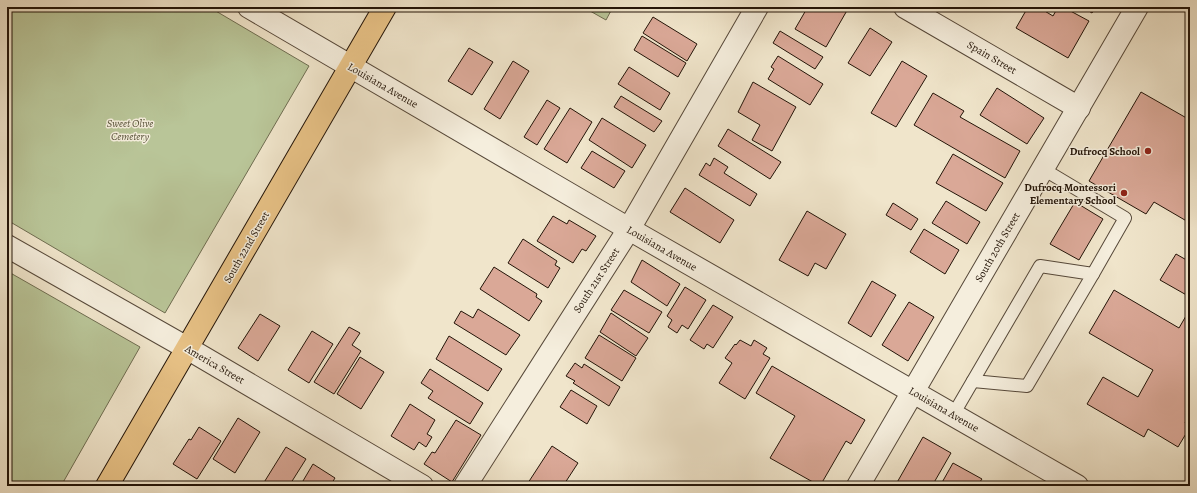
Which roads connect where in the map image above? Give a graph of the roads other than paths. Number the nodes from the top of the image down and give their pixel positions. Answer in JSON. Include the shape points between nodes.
{"nodes":[{"id":1,"x":249,"y":7,"type":"edge"},
{"id":2,"x":385,"y":7,"type":"edge"},
{"id":3,"x":757,"y":7,"type":"edge"},
{"id":4,"x":905,"y":7,"type":"edge"},
{"id":5,"x":1137,"y":7,"type":"edge"},
{"id":6,"x":352,"y":66,"type":"junction"},
{"id":7,"x":1079,"y":108,"type":"junction"},
{"id":8,"x":1043,"y":169,"type":"junction"},
{"id":9,"x":628,"y":229,"type":"junction"},
{"id":10,"x":7,"y":246,"type":"edge"},
{"id":11,"x":1093,"y":274,"type":"junction"},
{"id":12,"x":187,"y":348,"type":"junction"},
{"id":13,"x":973,"y":381,"type":"junction"},
{"id":14,"x":913,"y":391,"type":"junction"},
{"id":15,"x":954,"y":415,"type":"junction"},
{"id":16,"x":107,"y":486,"type":"edge"},
{"id":17,"x":422,"y":486,"type":"edge"},
{"id":18,"x":464,"y":486,"type":"edge"},
{"id":19,"x":858,"y":486,"type":"edge"},
{"id":20,"x":1077,"y":486,"type":"edge"}],
"edges":[{"from":1,"to":6,"type":"street","name":"Louisiana Avenue"},
{"from":2,"to":6,"type":"main road","name":"South 22nd Street"},
{"from":3,"to":9,"type":"street","name":"South 21st Street"},
{"from":4,"to":7,"type":"street","name":"Spain Street"},
{"from":5,"to":7,"type":"street","name":"South 20th Street"},
{"from":6,"to":9,"type":"street","name":"Louisiana Avenue"},
{"from":6,"to":12,"type":"main road","name":"South 22nd Street"},
{"from":7,"to":8,"type":"street","name":"South 20th Street"},
{"from":8,"to":11,"type":"lane","via":[[1125,218]]},
{"from":8,"to":14,"type":"street","name":"South 20th Street"},
{"from":9,"to":14,"type":"street","name":"Louisiana Avenue"},
{"from":9,"to":18,"type":"street","name":"South 21st Street"},
{"from":10,"to":12,"type":"street","name":"America Street"},
{"from":11,"to":13,"type":"lane","via":[[1027,386]]},
{"from":11,"to":13,"type":"lane","via":[[1040,266]]},
{"from":12,"to":16,"type":"main road","name":"South 22nd Street"},
{"from":12,"to":17,"type":"street","name":"America Street"},
{"from":13,"to":15,"type":"lane"},
{"from":14,"to":15,"type":"street","name":"Louisiana Avenue"},
{"from":14,"to":19,"type":"street","name":"South 20th Street"},
{"from":15,"to":20,"type":"street","name":"Louisiana Avenue"}]}
